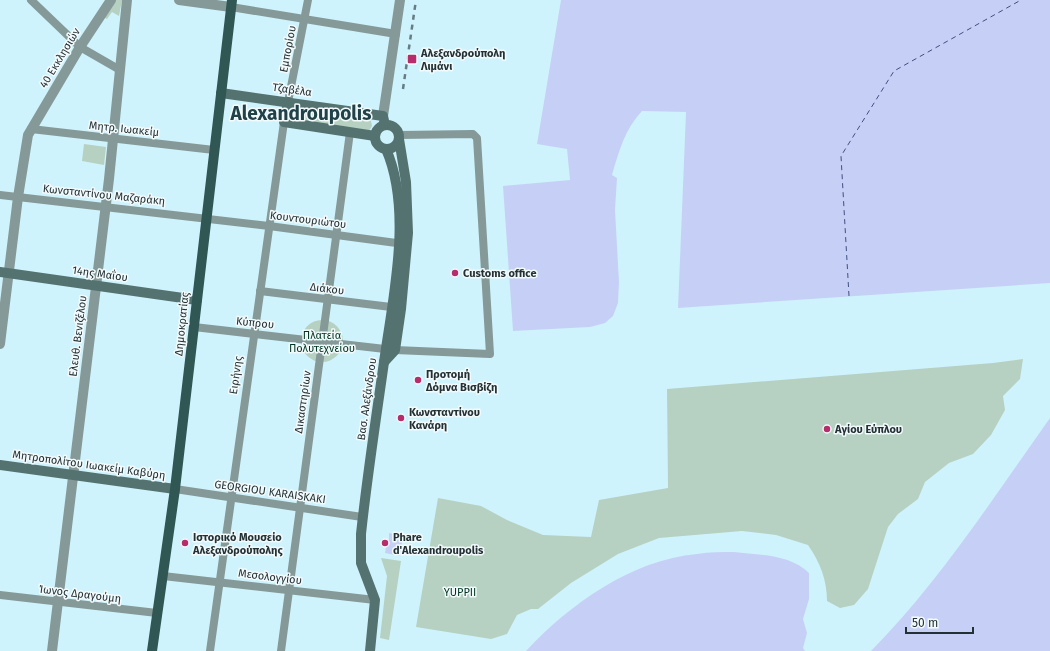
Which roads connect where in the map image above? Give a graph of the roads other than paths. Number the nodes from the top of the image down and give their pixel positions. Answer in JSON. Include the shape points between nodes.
{"nodes":[{"id":1,"x":31,"y":0,"type":"edge"},
{"id":2,"x":111,"y":0,"type":"edge"},
{"id":3,"x":127,"y":0,"type":"edge"},
{"id":4,"x":179,"y":0,"type":"edge"},
{"id":5,"x":308,"y":0,"type":"edge"},
{"id":6,"x":400,"y":0,"type":"edge"},
{"id":7,"x":232,"y":4,"type":"edge"},
{"id":8,"x":305,"y":19,"type":"junction"},
{"id":9,"x":396,"y":34,"type":"junction"},
{"id":10,"x":80,"y":47,"type":"junction"},
{"id":11,"x":120,"y":70,"type":"junction"},
{"id":12,"x":221,"y":93,"type":"junction"},
{"id":13,"x":288,"y":102,"type":"junction"},
{"id":14,"x":384,"y":121,"type":"junction"},
{"id":15,"x":284,"y":122,"type":"junction"},
{"id":16,"x":31,"y":129,"type":"junction"},
{"id":17,"x":350,"y":132,"type":"junction"},
{"id":18,"x":375,"y":136,"type":"junction"},
{"id":19,"x":399,"y":137,"type":"junction"},
{"id":20,"x":114,"y":140,"type":"junction"},
{"id":21,"x":386,"y":149,"type":"junction"},
{"id":22,"x":214,"y":150,"type":"junction"},
{"id":23,"x":0,"y":195,"type":"edge"},
{"id":24,"x":18,"y":197,"type":"junction"},
{"id":25,"x":106,"y":206,"type":"junction"},
{"id":26,"x":206,"y":218,"type":"junction"},
{"id":27,"x":269,"y":226,"type":"junction"},
{"id":28,"x":336,"y":234,"type":"junction"},
{"id":29,"x":403,"y":244,"type":"junction"},
{"id":30,"x":5,"y":273,"type":"edge"},
{"id":31,"x":97,"y":285,"type":"junction"},
{"id":32,"x":260,"y":291,"type":"junction"},
{"id":33,"x":197,"y":300,"type":"junction"},
{"id":34,"x":327,"y":300,"type":"junction"},
{"id":35,"x":391,"y":307,"type":"junction"},
{"id":36,"x":194,"y":327,"type":"junction"},
{"id":37,"x":254,"y":334,"type":"junction"},
{"id":38,"x":322,"y":342,"type":"junction"},
{"id":39,"x":0,"y":344,"type":"edge"},
{"id":40,"x":390,"y":350,"type":"junction"},
{"id":41,"x":0,"y":465,"type":"edge"},
{"id":42,"x":74,"y":474,"type":"junction"},
{"id":43,"x":175,"y":489,"type":"junction"},
{"id":44,"x":231,"y":497,"type":"junction"},
{"id":45,"x":300,"y":507,"type":"junction"},
{"id":46,"x":362,"y":517,"type":"junction"},
{"id":47,"x":163,"y":576,"type":"junction"},
{"id":48,"x":220,"y":582,"type":"junction"},
{"id":49,"x":289,"y":590,"type":"junction"},
{"id":50,"x":0,"y":596,"type":"edge"},
{"id":51,"x":375,"y":600,"type":"junction"},
{"id":52,"x":58,"y":602,"type":"junction"},
{"id":53,"x":157,"y":614,"type":"junction"},
{"id":54,"x":52,"y":651,"type":"edge"},
{"id":55,"x":152,"y":651,"type":"edge"},
{"id":56,"x":210,"y":651,"type":"edge"},
{"id":57,"x":281,"y":651,"type":"edge"},
{"id":58,"x":370,"y":651,"type":"edge"}],
"edges":[{"from":1,"to":10,"type":"street"},
{"from":2,"to":10,"type":"street","name":"40 Εκκλησιών"},
{"from":3,"to":11,"type":"street","name":"Ελευθ. Βενιζέλου"},
{"from":4,"to":7,"type":"street"},
{"from":5,"to":8,"type":"street","name":"Εμπορίου"},
{"from":6,"to":9,"type":"street"},
{"from":7,"to":8,"type":"street"},
{"from":7,"to":12,"type":"main road","name":"Δημοκρατίας"},
{"from":8,"to":9,"type":"street"},
{"from":8,"to":13,"type":"street","name":"Εμπορίου"},
{"from":9,"to":14,"type":"street"},
{"from":10,"to":11,"type":"street"},
{"from":10,"to":16,"type":"street","name":"40 Εκκλησιών"},
{"from":11,"to":20,"type":"street","name":"Ελευθ. Βενιζέλου"},
{"from":12,"to":13,"type":"main road","name":"Τζαβέλα"},
{"from":12,"to":22,"type":"main road","name":"Δημοκρατίας"},
{"from":13,"to":14,"type":"main road","name":"Τζαβέλα"},
{"from":13,"to":15,"type":"main road","name":"Ειρήνης"},
{"from":14,"to":18,"type":"main road"},
{"from":14,"to":19,"type":"main road","via":[[396,128]]},
{"from":15,"to":17,"type":"main road"},
{"from":15,"to":27,"type":"street","name":"Ειρήνης"},
{"from":16,"to":20,"type":"street","name":"Μητρ. Ιωακείμ"},
{"from":16,"to":24,"type":"street","name":"40 Εκκλησιών"},
{"from":17,"to":18,"type":"main road"},
{"from":17,"to":28,"type":"street","name":"Δικαστηρίων"},
{"from":18,"to":21,"type":"main road","via":[[379,146]]},
{"from":19,"to":21,"type":"main road","via":[[396,146]]},
{"from":19,"to":29,"type":"main road","name":"Βασ. Αλεξάνδρου","via":[[406,182],[408,233]]},
{"from":19,"to":40,"type":"street","name":"Κύπρου","via":[[473,134],[476,136],[490,354]]},
{"from":20,"to":22,"type":"street","name":"Μητρ. Ιωακείμ"},
{"from":20,"to":25,"type":"street","name":"Ελευθ. Βενιζέλου"},
{"from":21,"to":29,"type":"main road","name":"Βασ. Αλεξάνδρου","via":[[393,166],[398,191]]},
{"from":22,"to":26,"type":"main road","name":"Δημοκρατίας"},
{"from":23,"to":24,"type":"street","name":"Κωνσταντίνου Μαζαράκη"},
{"from":24,"to":25,"type":"street","name":"Κωνσταντίνου Μαζαράκη"},
{"from":24,"to":30,"type":"street","name":"40 Εκκλησιών"},
{"from":25,"to":26,"type":"street","name":"Κωνσταντίνου Μαζαράκη"},
{"from":25,"to":31,"type":"street","name":"Ελευθ. Βενιζέλου"},
{"from":26,"to":27,"type":"street","name":"Κουντουριώτου"},
{"from":26,"to":33,"type":"main road","name":"Δημοκρατίας"},
{"from":27,"to":28,"type":"street","name":"Κουντουριώτου"},
{"from":27,"to":32,"type":"street","name":"Ειρήνης"},
{"from":28,"to":29,"type":"street","name":"Κουντουριώτου"},
{"from":28,"to":34,"type":"street","name":"Δικαστηρίων"},
{"from":29,"to":35,"type":"main road","name":"Βασ. Αλεξάνδρου"},
{"from":29,"to":40,"type":"main road","name":"Βασ. Αλεξάνδρου","via":[[401,309]]},
{"from":30,"to":31,"type":"main road","name":"14ης Μαΐου"},
{"from":30,"to":39,"type":"street","name":"40 Εκκλησιών"},
{"from":31,"to":33,"type":"main road","name":"14ης Μαΐου"},
{"from":31,"to":42,"type":"street","name":"Ελευθ. Βενιζέλου"},
{"from":32,"to":34,"type":"street","name":"Διάκου"},
{"from":32,"to":37,"type":"street","name":"Ειρήνης"},
{"from":33,"to":36,"type":"main road","name":"Δημοκρατίας"},
{"from":34,"to":35,"type":"street","name":"Διάκου"},
{"from":34,"to":38,"type":"street","name":"Δικαστηρίων"},
{"from":35,"to":40,"type":"main road","name":"Βασ. Αλεξάνδρου"},
{"from":36,"to":37,"type":"street","name":"Κύπρου"},
{"from":36,"to":43,"type":"main road","name":"Δημοκρατίας"},
{"from":37,"to":38,"type":"street","name":"Κύπρου"},
{"from":37,"to":44,"type":"street","name":"Ειρήνης"},
{"from":38,"to":40,"type":"street","name":"Κύπρου"},
{"from":38,"to":45,"type":"street","name":"Δικαστηρίων"},
{"from":40,"to":46,"type":"main road","name":"Βασ. Αλεξάνδρου","via":[[384,362]]},
{"from":41,"to":42,"type":"main road","name":"Μητροπολίτου Ιωακείμ Καβύρη"},
{"from":42,"to":43,"type":"main road","name":"Μητροπολίτου Ιωακείμ Καβύρη"},
{"from":42,"to":52,"type":"street","name":"Ελευθ. Βενιζέλου"},
{"from":43,"to":44,"type":"street","name":"GEORGIOU KARAISKAKI"},
{"from":43,"to":47,"type":"main road","name":"Δημοκρατίας"},
{"from":44,"to":45,"type":"street","name":"GEORGIOU KARAISKAKI"},
{"from":44,"to":48,"type":"street","name":"Ειρήνης"},
{"from":45,"to":46,"type":"street","name":"GEORGIOU KARAISKAKI"},
{"from":45,"to":49,"type":"street","name":"Δικαστηρίων"},
{"from":46,"to":51,"type":"main road","name":"Βασ. Αλεξάνδρου","via":[[361,563]]},
{"from":47,"to":48,"type":"street","name":"Μεσολογγίου"},
{"from":47,"to":53,"type":"main road","name":"Δημοκρατίας"},
{"from":48,"to":49,"type":"street","name":"Μεσολογγίου"},
{"from":48,"to":56,"type":"street","name":"Ειρήνης"},
{"from":49,"to":51,"type":"street","name":"Μεσολογγίου"},
{"from":49,"to":57,"type":"street","name":"Δικαστηρίων"},
{"from":50,"to":52,"type":"street","name":"Ίωνος Δραγούμη"},
{"from":51,"to":58,"type":"main road","name":"Βασ. Αλεξάνδρου"},
{"from":52,"to":53,"type":"street","name":"Ίωνος Δραγούμη"},
{"from":52,"to":54,"type":"street","name":"Ελευθ. Βενιζέλου"},
{"from":53,"to":55,"type":"main road","name":"Δημοκρατίας"}]}
